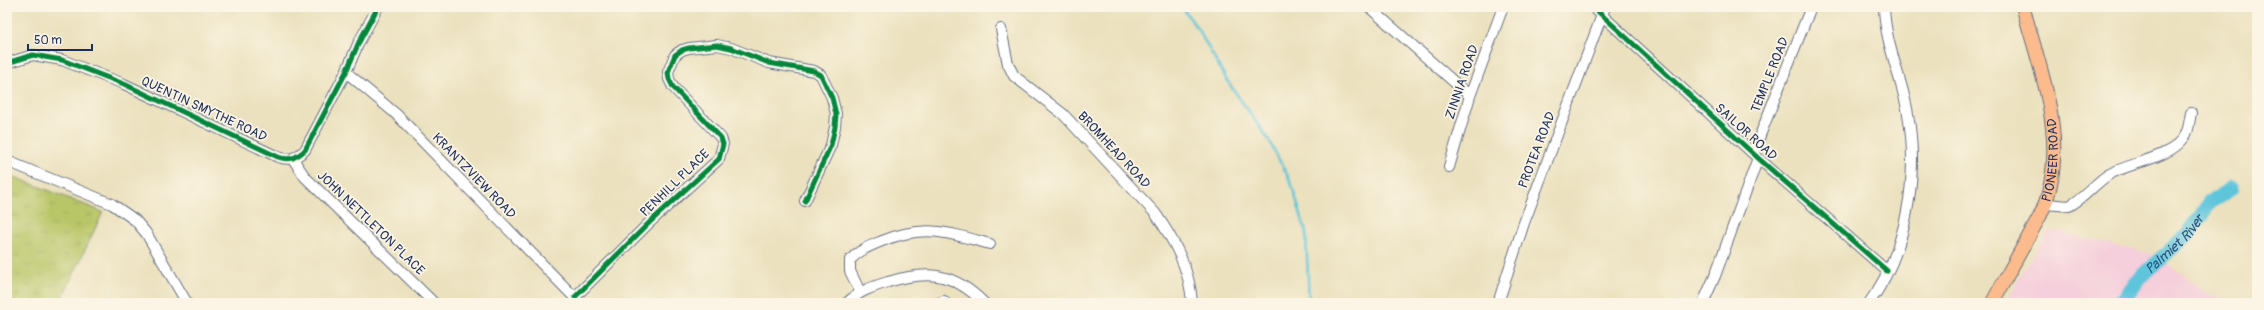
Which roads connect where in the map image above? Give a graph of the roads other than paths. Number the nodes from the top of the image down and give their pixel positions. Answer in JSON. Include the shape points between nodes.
{"nodes":[{"id":1,"x":378,"y":7,"type":"edge"},
{"id":2,"x":1369,"y":7,"type":"edge"},
{"id":3,"x":1503,"y":7,"type":"edge"},
{"id":4,"x":1592,"y":7,"type":"edge"},
{"id":5,"x":1811,"y":7,"type":"edge"},
{"id":6,"x":1884,"y":7,"type":"edge"},
{"id":7,"x":2023,"y":7,"type":"edge"},
{"id":8,"x":1604,"y":11,"type":"edge"},
{"id":9,"x":1001,"y":29,"type":"dead end"},
{"id":10,"x":7,"y":63,"type":"edge"},
{"id":11,"x":346,"y":72,"type":"junction"},
{"id":12,"x":1470,"y":96,"type":"junction"},
{"id":13,"x":2191,"y":113,"type":"dead end"},
{"id":14,"x":1755,"y":156,"type":"junction"},
{"id":15,"x":293,"y":159,"type":"junction"},
{"id":16,"x":7,"y":161,"type":"edge"},
{"id":17,"x":1449,"y":167,"type":"dead end"},
{"id":18,"x":805,"y":201,"type":"dead end"},
{"id":19,"x":2046,"y":204,"type":"junction"},
{"id":20,"x":990,"y":244,"type":"dead end"},
{"id":21,"x":1894,"y":253,"type":"junction"},
{"id":22,"x":1871,"y":258,"type":"junction"},
{"id":23,"x":1887,"y":271,"type":"junction"},
{"id":24,"x":860,"y":292,"type":"junction"},
{"id":25,"x":577,"y":300,"type":"edge"},
{"id":26,"x":187,"y":303,"type":"edge"},
{"id":27,"x":434,"y":303,"type":"edge"},
{"id":28,"x":847,"y":303,"type":"edge"},
{"id":29,"x":984,"y":303,"type":"edge"},
{"id":30,"x":1192,"y":303,"type":"edge"},
{"id":31,"x":1498,"y":303,"type":"edge"},
{"id":32,"x":1702,"y":303,"type":"edge"},
{"id":33,"x":1869,"y":303,"type":"edge"},
{"id":34,"x":1992,"y":303,"type":"edge"}],
"edges":[{"from":1,"to":11,"type":"street"},
{"from":2,"to":12,"type":"street"},
{"from":3,"to":12,"type":"street","name":"ZINNIA ROAD"},
{"from":4,"to":8,"type":"street","name":"SAILOR ROAD"},
{"from":5,"to":14,"type":"street","name":"TEMPLE ROAD"},
{"from":6,"to":21,"type":"street","via":[[1890,45],[1908,113],[1913,162],[1911,193]]},
{"from":7,"to":19,"type":"main road","name":"PIONEER ROAD","via":[[2045,89],[2054,135],[2053,176]]},
{"from":8,"to":14,"type":"street","name":"SAILOR ROAD"},
{"from":8,"to":31,"type":"street","name":"PROTEA ROAD","via":[[1524,223]]},
{"from":9,"to":30,"type":"street","name":"BROMHEAD ROAD","via":[[1008,64],[1014,76],[1063,114],[1155,213],[1167,230],[1187,273]]},
{"from":10,"to":15,"type":"street","name":"QUENTIN SMYTHE ROAD","via":[[33,55],[62,60],[124,84],[278,157]]},
{"from":11,"to":15,"type":"street","via":[[305,150]]},
{"from":11,"to":25,"type":"street","name":"KRANTZVIEW ROAD","via":[[396,114]]},
{"from":12,"to":17,"type":"street","name":"ZINNIA ROAD"},
{"from":13,"to":19,"type":"street","via":[[2183,140],[2173,148],[2147,161],[2109,174],[2069,206]]},
{"from":14,"to":22,"type":"street","name":"SAILOR ROAD"},
{"from":14,"to":32,"type":"street","name":"TEMPLE ROAD","via":[[1715,276]]},
{"from":15,"to":27,"type":"street","name":"JOHN NETTLETON PLACE","via":[[305,177]]},
{"from":16,"to":26,"type":"street","via":[[112,204],[135,220],[146,233]]},
{"from":18,"to":25,"type":"street","name":"PENHILL PLACE","via":[[831,145],[835,127],[836,114],[832,98],[821,75],[814,70],[769,63],[725,46],[682,50],[675,55],[671,63],[669,79],[673,87],[721,138],[723,144],[719,159],[650,222]]},
{"from":19,"to":34,"type":"main road","name":"PIONEER ROAD"},
{"from":20,"to":24,"type":"street","via":[[937,230],[917,230],[899,234],[867,247],[850,260],[850,271]]},
{"from":21,"to":22,"type":"street","via":[[1882,258]]},
{"from":21,"to":23,"type":"street"},
{"from":22,"to":23,"type":"street","name":"SAILOR ROAD"},
{"from":23,"to":33,"type":"street"},
{"from":24,"to":28,"type":"street"},
{"from":24,"to":29,"type":"street","via":[[913,275],[926,274],[953,280]]}]}
